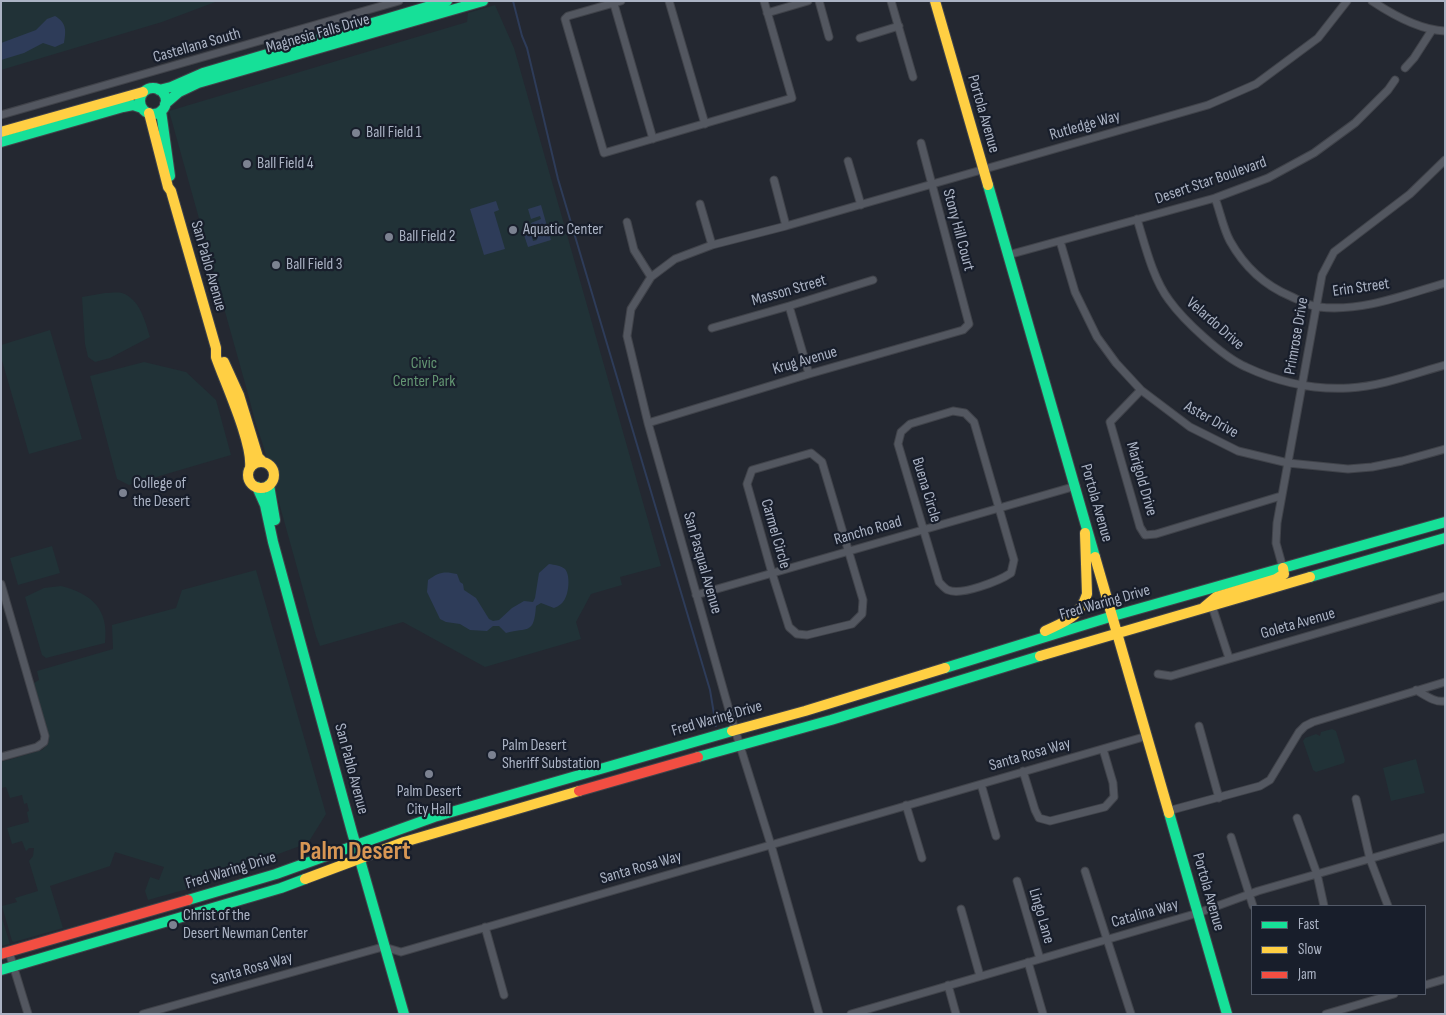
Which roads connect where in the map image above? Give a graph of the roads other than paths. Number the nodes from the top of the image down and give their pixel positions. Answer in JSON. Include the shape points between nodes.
{"nodes":[{"id":1,"x":400,"y":1,"type":"edge"},
{"id":2,"x":447,"y":1,"type":"edge"},
{"id":3,"x":465,"y":1,"type":"edge"},
{"id":4,"x":483,"y":1,"type":"edge"},
{"id":5,"x":622,"y":1,"type":"edge"},
{"id":6,"x":669,"y":1,"type":"edge"},
{"id":7,"x":764,"y":1,"type":"edge"},
{"id":8,"x":808,"y":1,"type":"edge"},
{"id":9,"x":819,"y":1,"type":"edge"},
{"id":10,"x":891,"y":1,"type":"edge"},
{"id":11,"x":935,"y":1,"type":"edge"},
{"id":12,"x":1347,"y":1,"type":"edge"},
{"id":13,"x":1372,"y":1,"type":"edge"},
{"id":14,"x":614,"y":4,"type":"junction"},
{"id":15,"x":455,"y":10,"type":"junction"},
{"id":16,"x":767,"y":13,"type":"junction"},
{"id":17,"x":898,"y":26,"type":"junction"},
{"id":18,"x":1432,"y":30,"type":"junction"},
{"id":19,"x":1445,"y":31,"type":"edge"},
{"id":20,"x":829,"y":37,"type":"dead end"},
{"id":21,"x":860,"y":38,"type":"dead end"},
{"id":22,"x":1405,"y":68,"type":"dead end"},
{"id":23,"x":913,"y":77,"type":"dead end"},
{"id":24,"x":1395,"y":80,"type":"dead end"},
{"id":25,"x":159,"y":90,"type":"junction"},
{"id":26,"x":143,"y":92,"type":"junction"},
{"id":27,"x":163,"y":107,"type":"junction"},
{"id":28,"x":145,"y":111,"type":"junction"},
{"id":29,"x":1,"y":115,"type":"edge"},
{"id":30,"x":705,"y":124,"type":"junction"},
{"id":31,"x":1,"y":132,"type":"edge"},
{"id":32,"x":653,"y":139,"type":"junction"},
{"id":33,"x":1,"y":142,"type":"edge"},
{"id":34,"x":921,"y":143,"type":"dead end"},
{"id":35,"x":1445,"y":160,"type":"edge"},
{"id":36,"x":848,"y":161,"type":"dead end"},
{"id":37,"x":983,"y":169,"type":"junction"},
{"id":38,"x":774,"y":180,"type":"dead end"},
{"id":39,"x":932,"y":184,"type":"junction"},
{"id":40,"x":171,"y":191,"type":"junction"},
{"id":41,"x":1215,"y":198,"type":"junction"},
{"id":42,"x":700,"y":204,"type":"dead end"},
{"id":43,"x":861,"y":205,"type":"junction"},
{"id":44,"x":1137,"y":220,"type":"junction"},
{"id":45,"x":801,"y":221,"type":"joint"},
{"id":46,"x":627,"y":222,"type":"dead end"},
{"id":47,"x":786,"y":226,"type":"junction"},
{"id":48,"x":1060,"y":241,"type":"junction"},
{"id":49,"x":712,"y":245,"type":"junction"},
{"id":50,"x":1008,"y":255,"type":"junction"},
{"id":51,"x":651,"y":277,"type":"junction"},
{"id":52,"x":873,"y":280,"type":"dead end"},
{"id":53,"x":1445,"y":283,"type":"edge"},
{"id":54,"x":789,"y":306,"type":"junction"},
{"id":55,"x":1317,"y":307,"type":"junction"},
{"id":56,"x":969,"y":324,"type":"joint"},
{"id":57,"x":712,"y":328,"type":"dead end"},
{"id":58,"x":216,"y":348,"type":"junction"},
{"id":59,"x":1445,"y":366,"type":"edge"},
{"id":60,"x":809,"y":374,"type":"junction"},
{"id":61,"x":1302,"y":385,"type":"junction"},
{"id":62,"x":1141,"y":390,"type":"junction"},
{"id":63,"x":648,"y":423,"type":"junction"},
{"id":64,"x":1445,"y":449,"type":"edge"},
{"id":65,"x":263,"y":462,"type":"junction"},
{"id":66,"x":1288,"y":463,"type":"junction"},
{"id":67,"x":250,"y":468,"type":"junction"},
{"id":68,"x":269,"y":484,"type":"junction"},
{"id":69,"x":1076,"y":486,"type":"junction"},
{"id":70,"x":257,"y":487,"type":"junction"},
{"id":71,"x":1281,"y":496,"type":"junction"},
{"id":72,"x":999,"y":509,"type":"junction"},
{"id":73,"x":1085,"y":519,"type":"junction"},
{"id":74,"x":1445,"y":522,"type":"edge"},
{"id":75,"x":923,"y":530,"type":"junction"},
{"id":76,"x":1445,"y":538,"type":"edge"},
{"id":77,"x":849,"y":551,"type":"junction"},
{"id":78,"x":279,"y":560,"type":"junction"},
{"id":79,"x":1283,"y":568,"type":"junction"},
{"id":80,"x":772,"y":572,"type":"junction"},
{"id":81,"x":1,"y":584,"type":"edge"},
{"id":82,"x":696,"y":595,"type":"junction"},
{"id":83,"x":1445,"y":596,"type":"edge"},
{"id":84,"x":1207,"y":608,"type":"junction"},
{"id":85,"x":1113,"y":616,"type":"junction"},
{"id":86,"x":1118,"y":634,"type":"junction"},
{"id":87,"x":1015,"y":645,"type":"junction"},
{"id":88,"x":1229,"y":658,"type":"junction"},
{"id":89,"x":1158,"y":674,"type":"dead end"},
{"id":90,"x":1445,"y":682,"type":"edge"},
{"id":91,"x":1416,"y":690,"type":"junction"},
{"id":92,"x":1445,"y":700,"type":"edge"},
{"id":93,"x":1199,"y":726,"type":"dead end"},
{"id":94,"x":736,"y":729,"type":"junction"},
{"id":95,"x":1147,"y":736,"type":"junction"},
{"id":96,"x":740,"y":746,"type":"junction"},
{"id":97,"x":1103,"y":749,"type":"junction"},
{"id":98,"x":1,"y":757,"type":"edge"},
{"id":99,"x":1023,"y":771,"type":"junction"},
{"id":100,"x":981,"y":784,"type":"junction"},
{"id":101,"x":1219,"y":798,"type":"junction"},
{"id":102,"x":1356,"y":799,"type":"dead end"},
{"id":103,"x":906,"y":805,"type":"junction"},
{"id":104,"x":1168,"y":811,"type":"junction"},
{"id":105,"x":1298,"y":818,"type":"dead end"},
{"id":106,"x":996,"y":836,"type":"dead end"},
{"id":107,"x":1230,"y":837,"type":"dead end"},
{"id":108,"x":1445,"y":837,"type":"edge"},
{"id":109,"x":356,"y":844,"type":"junction"},
{"id":110,"x":771,"y":845,"type":"junction"},
{"id":111,"x":922,"y":858,"type":"dead end"},
{"id":112,"x":360,"y":859,"type":"junction"},
{"id":113,"x":1370,"y":859,"type":"junction"},
{"id":114,"x":1085,"y":871,"type":"dead end"},
{"id":115,"x":1318,"y":874,"type":"junction"},
{"id":116,"x":1017,"y":880,"type":"dead end"},
{"id":117,"x":1249,"y":895,"type":"junction"},
{"id":118,"x":1253,"y":905,"type":"edge"},
{"id":119,"x":1324,"y":905,"type":"edge"},
{"id":120,"x":1388,"y":905,"type":"edge"},
{"id":121,"x":961,"y":909,"type":"dead end"},
{"id":122,"x":1198,"y":913,"type":"junction"},
{"id":123,"x":485,"y":927,"type":"junction"},
{"id":124,"x":1108,"y":940,"type":"junction"},
{"id":125,"x":384,"y":947,"type":"junction"},
{"id":126,"x":5,"y":953,"type":"edge"},
{"id":127,"x":1040,"y":959,"type":"junction"},
{"id":128,"x":1028,"y":962,"type":"junction"},
{"id":129,"x":13,"y":966,"type":"junction"},
{"id":130,"x":1,"y":970,"type":"edge"},
{"id":131,"x":980,"y":976,"type":"junction"},
{"id":132,"x":1445,"y":979,"type":"edge"},
{"id":133,"x":948,"y":985,"type":"junction"},
{"id":134,"x":1426,"y":985,"type":"edge"},
{"id":135,"x":504,"y":995,"type":"dead end"},
{"id":136,"x":1391,"y":995,"type":"edge"},
{"id":137,"x":28,"y":1014,"type":"edge"},
{"id":138,"x":143,"y":1014,"type":"edge"},
{"id":139,"x":404,"y":1014,"type":"edge"},
{"id":140,"x":819,"y":1014,"type":"edge"},
{"id":141,"x":851,"y":1014,"type":"edge"},
{"id":142,"x":956,"y":1014,"type":"edge"},
{"id":143,"x":1044,"y":1014,"type":"edge"},
{"id":144,"x":1131,"y":1014,"type":"edge"},
{"id":145,"x":1228,"y":1014,"type":"edge"},
{"id":146,"x":1326,"y":1014,"type":"edge"}],
"edges":[{"from":1,"to":29,"type":"street","name":"Castellana South"},
{"from":2,"to":25,"type":"main road","name":"Magnesia Falls Drive","via":[[203,73]]},
{"from":3,"to":15,"type":"main road"},
{"from":4,"to":15,"type":"main road","name":"Magnesia Falls Drive"},
{"from":5,"to":14,"type":"street"},
{"from":6,"to":30,"type":"street"},
{"from":7,"to":16,"type":"street"},
{"from":8,"to":16,"type":"street"},
{"from":9,"to":20,"type":"street"},
{"from":10,"to":17,"type":"street"},
{"from":11,"to":37,"type":"main road","name":"Portola Avenue"},
{"from":12,"to":37,"type":"street","name":"Rutledge Way","via":[[1318,38],[1256,84],[1208,105]]},
{"from":13,"to":18,"type":"street"},
{"from":14,"to":32,"type":"street"},
{"from":14,"to":32,"type":"street","via":[[565,19],[604,153]]},
{"from":15,"to":27,"type":"main road","name":"Magnesia Falls Drive","via":[[198,83],[179,92]]},
{"from":16,"to":30,"type":"street","via":[[792,98]]},
{"from":17,"to":21,"type":"street"},
{"from":17,"to":23,"type":"street"},
{"from":18,"to":19,"type":"street"},
{"from":18,"to":22,"type":"street"},
{"from":24,"to":41,"type":"street","name":"Desert Star Boulevard","via":[[1355,123],[1314,153],[1268,178]]},
{"from":25,"to":26,"type":"main road","via":[[152,88]]},
{"from":25,"to":27,"type":"main road","via":[[165,96]]},
{"from":26,"to":28,"type":"main road","via":[[140,100]]},
{"from":26,"to":31,"type":"main road"},
{"from":27,"to":28,"type":"main road","via":[[154,114]]},
{"from":27,"to":40,"type":"main road","name":"San Pablo Avenue"},
{"from":28,"to":33,"type":"main road","via":[[133,105],[123,107]]},
{"from":28,"to":40,"type":"main road","name":"San Pablo Avenue"},
{"from":30,"to":32,"type":"street"},
{"from":34,"to":39,"type":"street","name":"Stony Hill Court"},
{"from":35,"to":55,"type":"street","name":"Primrose Drive","via":[[1410,194],[1334,252],[1322,275]]},
{"from":36,"to":43,"type":"street"},
{"from":37,"to":39,"type":"street","name":"Rutledge Way"},
{"from":37,"to":50,"type":"main road","name":"Portola Avenue"},
{"from":38,"to":47,"type":"street"},
{"from":39,"to":43,"type":"street","name":"Rutledge Way"},
{"from":39,"to":56,"type":"street","name":"Stony Hill Court"},
{"from":40,"to":58,"type":"main road","name":"San Pablo Avenue"},
{"from":41,"to":44,"type":"street","name":"Desert Star Boulevard"},
{"from":41,"to":55,"type":"street","name":"Erin Street","via":[[1229,239],[1258,277],[1278,291]]},
{"from":42,"to":49,"type":"street"},
{"from":43,"to":45,"type":"street","name":"Rutledge Way"},
{"from":44,"to":48,"type":"street","name":"Desert Star Boulevard"},
{"from":44,"to":61,"type":"street","name":"Velardo Drive","via":[[1150,263],[1168,299],[1188,322],[1244,366]]},
{"from":45,"to":47,"type":"street","name":"San Pasqual Avenue"},
{"from":46,"to":51,"type":"street","via":[[634,250]]},
{"from":47,"to":49,"type":"street","name":"San Pasqual Avenue"},
{"from":48,"to":50,"type":"street","name":"Desert Star Boulevard"},
{"from":48,"to":62,"type":"street","name":"Aster Drive","via":[[1075,292],[1097,336]]},
{"from":49,"to":51,"type":"street","name":"San Pasqual Avenue","via":[[675,259]]},
{"from":50,"to":69,"type":"main road","name":"Portola Avenue"},
{"from":51,"to":63,"type":"street","name":"San Pasqual Avenue","via":[[631,309],[627,336]]},
{"from":52,"to":54,"type":"street","name":"Masson Street"},
{"from":53,"to":55,"type":"street","name":"Erin Street","via":[[1354,307]]},
{"from":54,"to":57,"type":"street","name":"Masson Street"},
{"from":54,"to":60,"type":"street"},
{"from":55,"to":61,"type":"street","name":"Primrose Drive"},
{"from":56,"to":60,"type":"street","name":"Krug Avenue","via":[[963,330]]},
{"from":58,"to":65,"type":"main road","name":"San Pablo Avenue","via":[[239,396],[258,457]]},
{"from":58,"to":67,"type":"main road","name":"San Pablo Avenue","via":[[216,357],[246,440]]},
{"from":59,"to":61,"type":"street","name":"Velardo Drive","via":[[1379,384],[1348,388]]},
{"from":60,"to":63,"type":"street","name":"Krug Avenue"},
{"from":61,"to":66,"type":"street","name":"Primrose Drive"},
{"from":62,"to":66,"type":"street","name":"Aster Drive","via":[[1190,427],[1238,451]]},
{"from":62,"to":71,"type":"street","name":"Marigold Drive","via":[[1110,422],[1145,535]]},
{"from":63,"to":82,"type":"street","name":"San Pasqual Avenue"},
{"from":64,"to":66,"type":"street","name":"Aster Drive","via":[[1372,467],[1348,469]]},
{"from":65,"to":67,"type":"main road"},
{"from":65,"to":68,"type":"main road","via":[[272,470],[273,478]]},
{"from":66,"to":71,"type":"street","name":"Primrose Drive"},
{"from":67,"to":70,"type":"main road","via":[[248,479]]},
{"from":68,"to":70,"type":"main road"},
{"from":68,"to":78,"type":"main road","name":"San Pablo Avenue","via":[[268,492],[277,525]]},
{"from":69,"to":72,"type":"street","name":"Rancho Road"},
{"from":69,"to":73,"type":"main road","name":"Portola Avenue"},
{"from":70,"to":78,"type":"main road","name":"San Pablo Avenue"},
{"from":71,"to":79,"type":"street","name":"Primrose Drive","via":[[1276,544]]},
{"from":72,"to":75,"type":"street","name":"Rancho Road"},
{"from":72,"to":75,"type":"street","name":"Buena Circle","via":[[1014,560],[1011,573],[1001,580],[960,592],[948,590],[939,582]]},
{"from":72,"to":75,"type":"street","name":"Buena Circle","via":[[974,422],[964,413],[953,411],[910,424],[901,432],[898,444]]},
{"from":73,"to":85,"type":"main road","name":"Portola Avenue"},
{"from":73,"to":87,"type":"main road","via":[[1087,594],[1081,611],[1074,618]]},
{"from":74,"to":79,"type":"main road","name":"Fred Waring Drive"},
{"from":75,"to":77,"type":"street","name":"Rancho Road"},
{"from":76,"to":84,"type":"main road","name":"Fred Waring Drive"},
{"from":77,"to":80,"type":"street","name":"Rancho Road"},
{"from":77,"to":80,"type":"street","name":"Carmel Circle","via":[[864,600],[862,614],[852,624],[807,635],[797,634],[789,627]]},
{"from":77,"to":80,"type":"street","name":"Carmel Circle","via":[[822,462],[811,453],[783,460],[752,470],[747,484]]},
{"from":78,"to":109,"type":"main road","name":"San Pablo Avenue"},
{"from":79,"to":84,"type":"main road","via":[[1284,574],[1276,579],[1216,597],[1207,603]]},
{"from":79,"to":85,"type":"main road","name":"Fred Waring Drive"},
{"from":80,"to":82,"type":"street","name":"Rancho Road"},
{"from":81,"to":98,"type":"street","via":[[45,736],[44,742],[37,747]]},
{"from":82,"to":94,"type":"street","name":"San Pasqual Avenue"},
{"from":83,"to":88,"type":"street","name":"Goleta Avenue"},
{"from":84,"to":86,"type":"main road","name":"Fred Waring Drive"},
{"from":84,"to":88,"type":"street"},
{"from":85,"to":86,"type":"main road","name":"Portola Avenue"},
{"from":85,"to":87,"type":"main road","name":"Fred Waring Drive"},
{"from":86,"to":95,"type":"main road","name":"Portola Avenue"},
{"from":86,"to":96,"type":"main road","name":"Fred Waring Drive"},
{"from":87,"to":94,"type":"main road","name":"Fred Waring Drive","via":[[805,711]]},
{"from":88,"to":89,"type":"street","name":"Goleta Avenue","via":[[1171,676]]},
{"from":90,"to":91,"type":"street"},
{"from":91,"to":92,"type":"street","via":[[1435,700]]},
{"from":91,"to":101,"type":"street","via":[[1305,726],[1270,780]]},
{"from":93,"to":101,"type":"street"},
{"from":94,"to":96,"type":"street","name":"San Pasqual Avenue"},
{"from":94,"to":109,"type":"main road","name":"Fred Waring Drive","via":[[434,817]]},
{"from":95,"to":97,"type":"street","name":"Santa Rosa Way"},
{"from":95,"to":104,"type":"main road","name":"Portola Avenue"},
{"from":96,"to":110,"type":"street","name":"San Pasqual Avenue"},
{"from":96,"to":112,"type":"main road","name":"Fred Waring Drive","via":[[413,839]]},
{"from":97,"to":99,"type":"street","name":"Santa Rosa Way"},
{"from":97,"to":99,"type":"street","via":[[1114,797],[1105,806],[1050,821],[1039,818]]},
{"from":99,"to":100,"type":"street","name":"Santa Rosa Way"},
{"from":100,"to":103,"type":"street","name":"Santa Rosa Way"},
{"from":100,"to":106,"type":"street"},
{"from":101,"to":104,"type":"street"},
{"from":102,"to":113,"type":"street"},
{"from":103,"to":110,"type":"street","name":"Santa Rosa Way"},
{"from":103,"to":111,"type":"street"},
{"from":104,"to":122,"type":"main road","name":"Portola Avenue"},
{"from":105,"to":115,"type":"street"},
{"from":107,"to":117,"type":"street"},
{"from":108,"to":113,"type":"street","name":"Catalina Way"},
{"from":109,"to":112,"type":"main road","name":"San Pablo Avenue"},
{"from":109,"to":126,"type":"main road","name":"Fred Waring Drive","via":[[276,874]]},
{"from":110,"to":123,"type":"street","name":"Santa Rosa Way"},
{"from":110,"to":140,"type":"street","name":"San Pasqual Avenue"},
{"from":112,"to":125,"type":"main road","name":"San Pablo Avenue"},
{"from":112,"to":129,"type":"main road","name":"Fred Waring Drive","via":[[280,888]]},
{"from":113,"to":115,"type":"street","name":"Catalina Way"},
{"from":113,"to":120,"type":"street"},
{"from":114,"to":124,"type":"street"},
{"from":115,"to":117,"type":"street","name":"Catalina Way"},
{"from":115,"to":119,"type":"street"},
{"from":116,"to":127,"type":"street","name":"Lingo Lane"},
{"from":117,"to":118,"type":"street"},
{"from":117,"to":122,"type":"street","name":"Catalina Way"},
{"from":121,"to":131,"type":"street"},
{"from":122,"to":124,"type":"street","name":"Catalina Way"},
{"from":122,"to":145,"type":"main road","name":"Portola Avenue"},
{"from":123,"to":125,"type":"street","name":"Santa Rosa Way","via":[[401,952]]},
{"from":123,"to":135,"type":"street"},
{"from":124,"to":127,"type":"street","name":"Catalina Way"},
{"from":124,"to":144,"type":"street"},
{"from":125,"to":138,"type":"street","name":"Santa Rosa Way"},
{"from":125,"to":139,"type":"main road","name":"San Pablo Avenue"},
{"from":126,"to":129,"type":"street"},
{"from":127,"to":128,"type":"street","name":"Catalina Way"},
{"from":128,"to":131,"type":"street","name":"Catalina Way"},
{"from":128,"to":143,"type":"street"},
{"from":129,"to":130,"type":"main road","name":"Fred Waring Drive"},
{"from":129,"to":137,"type":"street"},
{"from":131,"to":133,"type":"street","name":"Catalina Way"},
{"from":132,"to":134,"type":"street"},
{"from":133,"to":141,"type":"street","name":"Catalina Way"},
{"from":133,"to":142,"type":"street"},
{"from":136,"to":146,"type":"street"}]}
